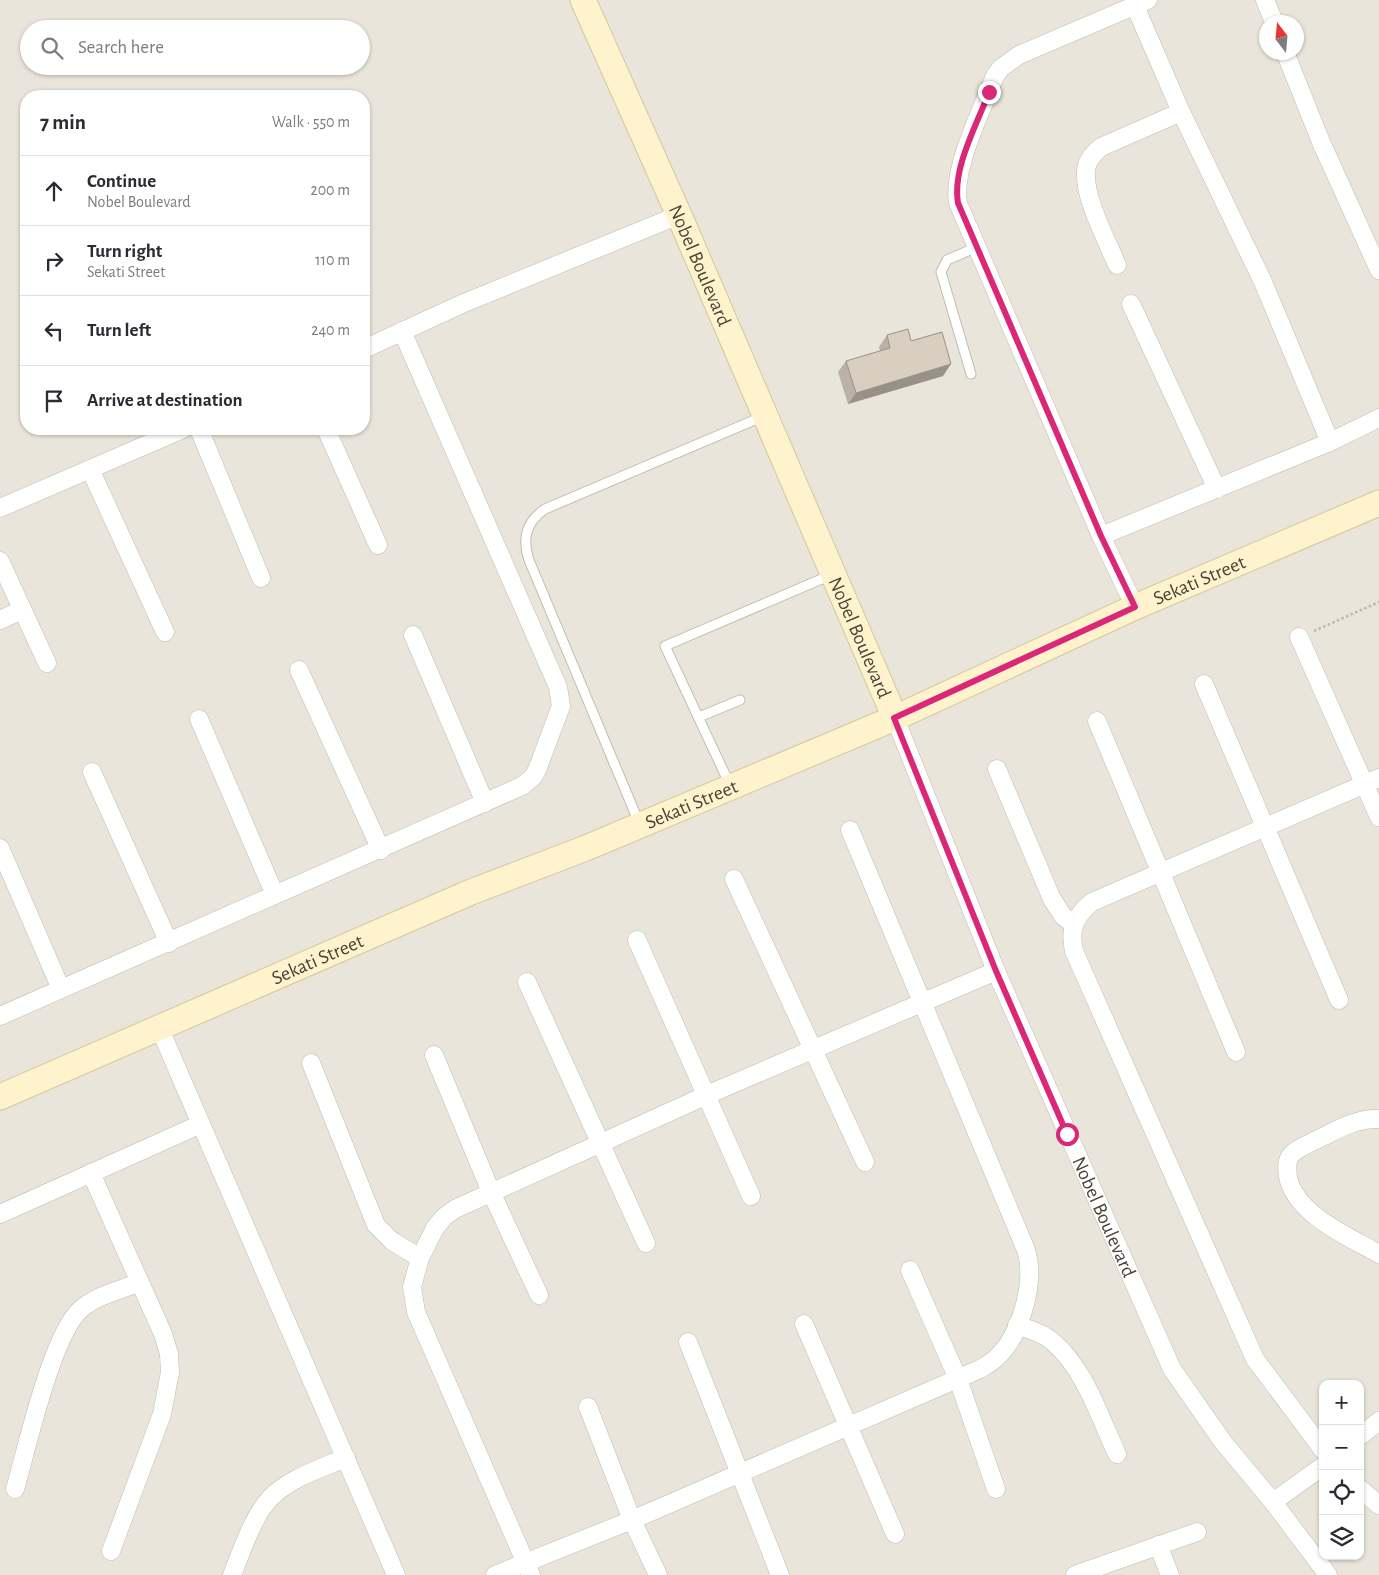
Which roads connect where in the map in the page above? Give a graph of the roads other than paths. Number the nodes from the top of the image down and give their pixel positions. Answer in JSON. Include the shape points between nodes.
{"nodes":[{"id":1,"x":583,"y":0,"type":"edge"},
{"id":2,"x":1264,"y":0,"type":"edge"},
{"id":3,"x":1142,"y":3,"type":"edge"},
{"id":4,"x":1271,"y":15,"type":"edge"},
{"id":5,"x":1289,"y":60,"type":"edge"},
{"id":6,"x":1181,"y":112,"type":"junction"},
{"id":7,"x":679,"y":215,"type":"junction"},
{"id":8,"x":977,"y":247,"type":"junction"},
{"id":9,"x":1117,"y":265,"type":"dead end"},
{"id":10,"x":1379,"y":270,"type":"edge"},
{"id":11,"x":1131,"y":304,"type":"dead end"},
{"id":12,"x":402,"y":332,"type":"junction"},
{"id":13,"x":370,"y":346,"type":"edge"},
{"id":14,"x":971,"y":374,"type":"dead end"},
{"id":15,"x":764,"y":416,"type":"junction"},
{"id":16,"x":1379,"y":418,"type":"edge"},
{"id":17,"x":169,"y":435,"type":"edge"},
{"id":18,"x":201,"y":435,"type":"edge"},
{"id":19,"x":329,"y":435,"type":"edge"},
{"id":20,"x":1330,"y":442,"type":"junction"},
{"id":21,"x":90,"y":469,"type":"junction"},
{"id":22,"x":1217,"y":489,"type":"junction"},
{"id":23,"x":1379,"y":503,"type":"edge"},
{"id":24,"x":0,"y":508,"type":"edge"},
{"id":25,"x":1101,"y":536,"type":"junction"},
{"id":26,"x":378,"y":544,"type":"dead end"},
{"id":27,"x":0,"y":561,"type":"edge"},
{"id":28,"x":832,"y":575,"type":"junction"},
{"id":29,"x":261,"y":578,"type":"dead end"},
{"id":30,"x":1135,"y":607,"type":"junction"},
{"id":31,"x":22,"y":610,"type":"junction"},
{"id":32,"x":0,"y":620,"type":"edge"},
{"id":33,"x":165,"y":632,"type":"dead end"},
{"id":34,"x":413,"y":635,"type":"dead end"},
{"id":35,"x":1299,"y":637,"type":"road end"},
{"id":36,"x":47,"y":663,"type":"dead end"},
{"id":37,"x":299,"y":670,"type":"dead end"},
{"id":38,"x":1204,"y":684,"type":"dead end"},
{"id":39,"x":740,"y":700,"type":"dead end"},
{"id":40,"x":699,"y":717,"type":"junction"},
{"id":41,"x":894,"y":718,"type":"junction"},
{"id":42,"x":199,"y":719,"type":"dead end"},
{"id":43,"x":1097,"y":721,"type":"dead end"},
{"id":44,"x":997,"y":769,"type":"dead end"},
{"id":45,"x":92,"y":772,"type":"dead end"},
{"id":46,"x":1371,"y":781,"type":"edge"},
{"id":47,"x":731,"y":787,"type":"junction"},
{"id":48,"x":485,"y":803,"type":"junction"},
{"id":49,"x":1379,"y":817,"type":"edge"},
{"id":50,"x":640,"y":825,"type":"junction"},
{"id":51,"x":1264,"y":828,"type":"junction"},
{"id":52,"x":850,"y":830,"type":"dead end"},
{"id":53,"x":0,"y":848,"type":"edge"},
{"id":54,"x":381,"y":850,"type":"junction"},
{"id":55,"x":1161,"y":872,"type":"junction"},
{"id":56,"x":734,"y":879,"type":"dead end"},
{"id":57,"x":275,"y":895,"type":"junction"},
{"id":58,"x":1073,"y":924,"type":"junction"},
{"id":59,"x":637,"y":940,"type":"dead end"},
{"id":60,"x":169,"y":943,"type":"junction"},
{"id":61,"x":996,"y":971,"type":"junction"},
{"id":62,"x":527,"y":982,"type":"dead end"},
{"id":63,"x":61,"y":989,"type":"junction"},
{"id":64,"x":1339,"y":1000,"type":"dead end"},
{"id":65,"x":922,"y":1004,"type":"junction"},
{"id":66,"x":0,"y":1016,"type":"edge"},
{"id":67,"x":160,"y":1027,"type":"junction"},
{"id":68,"x":814,"y":1048,"type":"junction"},
{"id":69,"x":1236,"y":1052,"type":"dead end"},
{"id":70,"x":434,"y":1055,"type":"dead end"},
{"id":71,"x":311,"y":1063,"type":"dead end"},
{"id":72,"x":707,"y":1095,"type":"junction"},
{"id":73,"x":0,"y":1097,"type":"edge"},
{"id":74,"x":1379,"y":1119,"type":"edge"},
{"id":75,"x":201,"y":1124,"type":"junction"},
{"id":76,"x":602,"y":1143,"type":"junction"},
{"id":77,"x":865,"y":1162,"type":"dead end"},
{"id":78,"x":91,"y":1173,"type":"junction"},
{"id":79,"x":491,"y":1192,"type":"junction"},
{"id":80,"x":751,"y":1196,"type":"dead end"},
{"id":81,"x":0,"y":1214,"type":"edge"},
{"id":82,"x":646,"y":1243,"type":"dead end"},
{"id":83,"x":1379,"y":1254,"type":"edge"},
{"id":84,"x":420,"y":1258,"type":"junction"},
{"id":85,"x":910,"y":1270,"type":"dead end"},
{"id":86,"x":140,"y":1282,"type":"junction"},
{"id":87,"x":539,"y":1295,"type":"dead end"},
{"id":88,"x":804,"y":1324,"type":"dead end"},
{"id":89,"x":1017,"y":1325,"type":"junction"},
{"id":90,"x":688,"y":1342,"type":"dead end"},
{"id":91,"x":958,"y":1379,"type":"junction"},
{"id":92,"x":588,"y":1407,"type":"dead end"},
{"id":93,"x":1379,"y":1421,"type":"edge"},
{"id":94,"x":849,"y":1427,"type":"junction"},
{"id":95,"x":1364,"y":1433,"type":"edge"},
{"id":96,"x":1319,"y":1445,"type":"edge"},
{"id":97,"x":1118,"y":1454,"type":"dead end"},
{"id":98,"x":346,"y":1458,"type":"junction"},
{"id":99,"x":1319,"y":1469,"type":"edge"},
{"id":100,"x":741,"y":1473,"type":"junction"},
{"id":101,"x":15,"y":1489,"type":"dead end"},
{"id":102,"x":996,"y":1489,"type":"dead end"},
{"id":103,"x":1364,"y":1492,"type":"edge"},
{"id":104,"x":1273,"y":1502,"type":"junction"},
{"id":105,"x":1379,"y":1505,"type":"edge"},
{"id":106,"x":632,"y":1520,"type":"junction"},
{"id":107,"x":1197,"y":1532,"type":"dead end"},
{"id":108,"x":895,"y":1534,"type":"dead end"},
{"id":109,"x":1158,"y":1545,"type":"junction"},
{"id":110,"x":111,"y":1551,"type":"dead end"},
{"id":111,"x":528,"y":1568,"type":"edge"},
{"id":112,"x":236,"y":1573,"type":"edge"},
{"id":113,"x":396,"y":1575,"type":"edge"},
{"id":114,"x":495,"y":1575,"type":"edge"},
{"id":115,"x":658,"y":1575,"type":"edge"},
{"id":116,"x":780,"y":1575,"type":"edge"},
{"id":117,"x":1075,"y":1575,"type":"edge"},
{"id":118,"x":1170,"y":1575,"type":"edge"},
{"id":119,"x":1328,"y":1575,"type":"edge"}],
"edges":[{"from":1,"to":7,"type":"street","name":"Nobel Boulevard"},
{"from":2,"to":4,"type":"street"},
{"from":3,"to":6,"type":"street"},
{"from":3,"to":8,"type":"street","via":[[1019,55],[1001,68],[956,182],[958,203]]},
{"from":5,"to":10,"type":"street","via":[[1321,142]]},
{"from":6,"to":9,"type":"street","via":[[1101,147],[1087,165],[1092,202]]},
{"from":6,"to":20,"type":"street","via":[[1256,267]]},
{"from":7,"to":12,"type":"street","via":[[464,303]]},
{"from":7,"to":15,"type":"street","name":"Nobel Boulevard"},
{"from":8,"to":14,"type":"lane","via":[[947,260],[942,272]]},
{"from":8,"to":25,"type":"street"},
{"from":11,"to":22,"type":"street"},
{"from":12,"to":13,"type":"street"},
{"from":12,"to":48,"type":"street","via":[[487,521],[560,696],[558,719],[533,777],[522,786]]},
{"from":15,"to":28,"type":"street","name":"Nobel Boulevard"},
{"from":15,"to":50,"type":"lane","via":[[545,509],[528,526],[525,547],[529,560]]},
{"from":16,"to":20,"type":"street"},
{"from":17,"to":21,"type":"street"},
{"from":18,"to":29,"type":"street"},
{"from":19,"to":26,"type":"street"},
{"from":20,"to":22,"type":"street"},
{"from":21,"to":24,"type":"street"},
{"from":21,"to":33,"type":"street"},
{"from":22,"to":25,"type":"street"},
{"from":23,"to":30,"type":"street","name":"Sekati Street"},
{"from":25,"to":30,"type":"street"},
{"from":27,"to":31,"type":"street"},
{"from":28,"to":40,"type":"lane","via":[[665,646]]},
{"from":28,"to":41,"type":"street","name":"Nobel Boulevard"},
{"from":30,"to":41,"type":"street","name":"Sekati Street"},
{"from":31,"to":32,"type":"street"},
{"from":31,"to":36,"type":"street"},
{"from":34,"to":48,"type":"street"},
{"from":35,"to":46,"type":"street"},
{"from":37,"to":54,"type":"street"},
{"from":38,"to":51,"type":"street"},
{"from":39,"to":40,"type":"lane"},
{"from":40,"to":47,"type":"lane"},
{"from":41,"to":47,"type":"street","name":"Sekati Street"},
{"from":41,"to":61,"type":"street","name":"Nobel Boulevard"},
{"from":42,"to":57,"type":"street"},
{"from":43,"to":55,"type":"street"},
{"from":44,"to":58,"type":"street","via":[[1052,899],[1063,916]]},
{"from":45,"to":60,"type":"street"},
{"from":46,"to":49,"type":"street"},
{"from":46,"to":51,"type":"street"},
{"from":47,"to":50,"type":"street","name":"Sekati Street"},
{"from":48,"to":54,"type":"street"},
{"from":50,"to":67,"type":"street","name":"Sekati Street","via":[[471,892]]},
{"from":51,"to":55,"type":"street"},
{"from":51,"to":64,"type":"street"},
{"from":52,"to":65,"type":"street"},
{"from":53,"to":63,"type":"street"},
{"from":54,"to":57,"type":"street"},
{"from":55,"to":58,"type":"street","via":[[1092,902]]},
{"from":55,"to":69,"type":"street"},
{"from":56,"to":68,"type":"street"},
{"from":57,"to":60,"type":"street"},
{"from":58,"to":96,"type":"street","via":[[1074,951],[1255,1360]]},
{"from":59,"to":72,"type":"street"},
{"from":60,"to":63,"type":"street"},
{"from":61,"to":65,"type":"street"},
{"from":61,"to":104,"type":"street","name":"Nobel Boulevard","via":[[1172,1369],[1223,1442]]},
{"from":62,"to":76,"type":"street"},
{"from":63,"to":66,"type":"street"},
{"from":65,"to":68,"type":"street"},
{"from":65,"to":89,"type":"street","via":[[1029,1260],[1029,1284]]},
{"from":67,"to":73,"type":"street","name":"Sekati Street"},
{"from":67,"to":75,"type":"street"},
{"from":68,"to":72,"type":"street"},
{"from":68,"to":77,"type":"street"},
{"from":70,"to":79,"type":"street"},
{"from":71,"to":84,"type":"street","via":[[376,1224],[392,1241]]},
{"from":72,"to":76,"type":"street"},
{"from":72,"to":80,"type":"street"},
{"from":74,"to":83,"type":"street","via":[[1356,1121],[1295,1151],[1287,1170],[1293,1191],[1313,1214]]},
{"from":75,"to":78,"type":"street"},
{"from":75,"to":98,"type":"street"},
{"from":76,"to":79,"type":"street"},
{"from":76,"to":82,"type":"street"},
{"from":78,"to":81,"type":"street"},
{"from":78,"to":86,"type":"street"},
{"from":79,"to":84,"type":"street","via":[[444,1217]]},
{"from":79,"to":87,"type":"street"},
{"from":84,"to":111,"type":"street","via":[[412,1287],[416,1312]]},
{"from":85,"to":91,"type":"street"},
{"from":86,"to":101,"type":"street","via":[[95,1299],[82,1308],[67,1326],[53,1361]]},
{"from":86,"to":110,"type":"street","via":[[163,1334],[170,1372],[162,1414]]},
{"from":88,"to":94,"type":"street"},
{"from":89,"to":91,"type":"street","via":[[996,1359]]},
{"from":89,"to":97,"type":"street","via":[[1050,1339],[1078,1371]]},
{"from":90,"to":100,"type":"street"},
{"from":91,"to":94,"type":"street"},
{"from":91,"to":102,"type":"street"},
{"from":92,"to":106,"type":"street"},
{"from":93,"to":95,"type":"street"},
{"from":94,"to":100,"type":"street"},
{"from":94,"to":108,"type":"street"},
{"from":98,"to":112,"type":"street","via":[[304,1474],[271,1495],[256,1516]]},
{"from":98,"to":113,"type":"street"},
{"from":99,"to":104,"type":"street"},
{"from":100,"to":106,"type":"street"},
{"from":100,"to":116,"type":"street"},
{"from":103,"to":105,"type":"street"},
{"from":104,"to":119,"type":"street","name":"Nobel Boulevard"},
{"from":106,"to":111,"type":"street"},
{"from":106,"to":115,"type":"street"},
{"from":107,"to":109,"type":"street"},
{"from":109,"to":117,"type":"street"},
{"from":109,"to":118,"type":"street"},
{"from":111,"to":114,"type":"street"}]}
